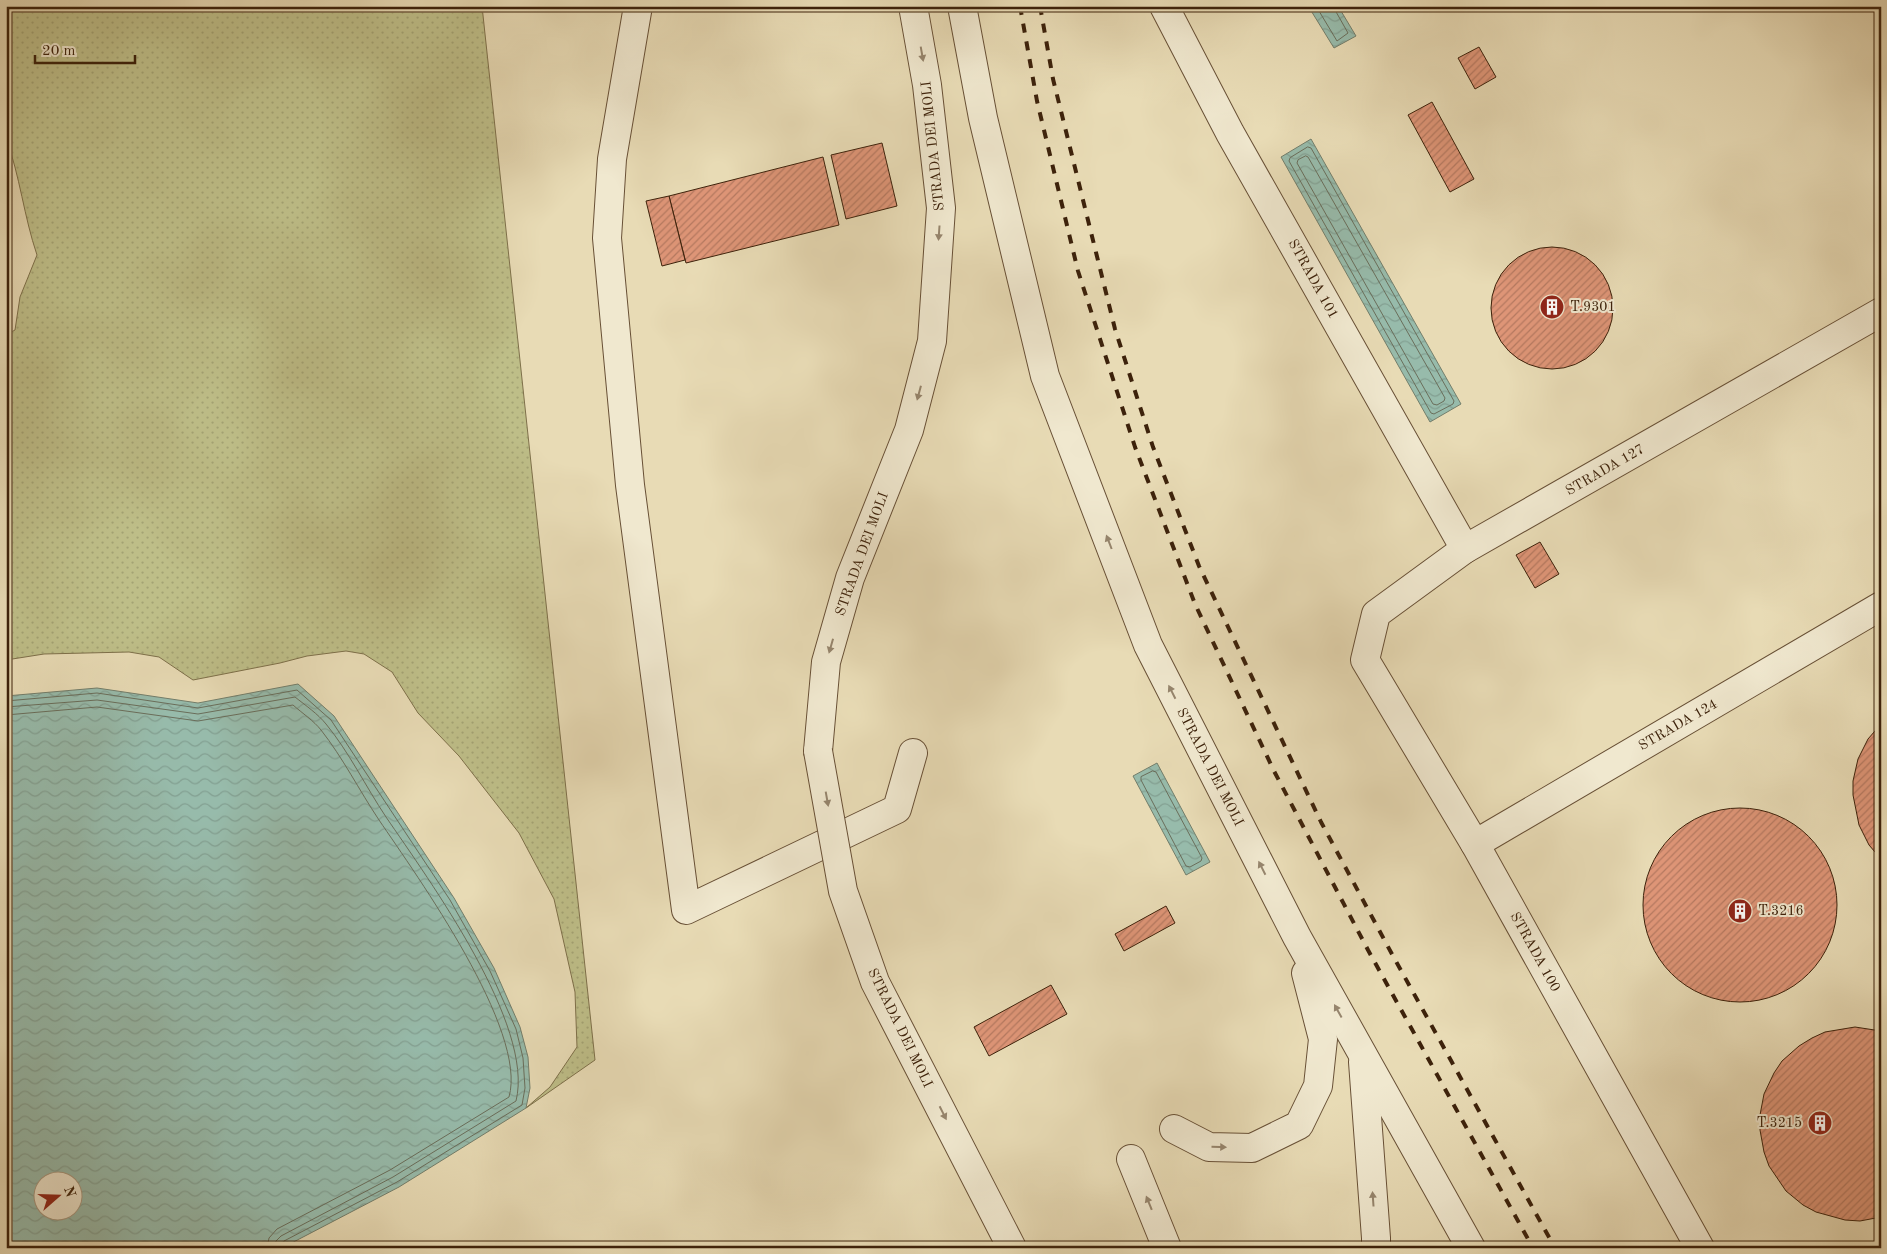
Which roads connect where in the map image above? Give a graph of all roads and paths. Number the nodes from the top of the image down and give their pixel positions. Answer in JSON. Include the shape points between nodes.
{"nodes":[{"id":1,"x":638,"y":6,"type":"edge"},
{"id":2,"x":913,"y":6,"type":"edge"},
{"id":3,"x":962,"y":6,"type":"edge"},
{"id":4,"x":1164,"y":6,"type":"edge"},
{"id":5,"x":1881,"y":312,"type":"edge"},
{"id":6,"x":1465,"y":549,"type":"junction"},
{"id":7,"x":1881,"y":606,"type":"edge"},
{"id":8,"x":1365,"y":660,"type":"joint"},
{"id":9,"x":913,"y":753,"type":"dead end"},
{"id":10,"x":1475,"y":844,"type":"junction"},
{"id":11,"x":1297,"y":937,"type":"junction"},
{"id":12,"x":1362,"y":1054,"type":"junction"},
{"id":13,"x":1174,"y":1129,"type":"dead end"},
{"id":14,"x":1131,"y":1159,"type":"dead end"},
{"id":15,"x":1012,"y":1248,"type":"edge"},
{"id":16,"x":1167,"y":1248,"type":"edge"},
{"id":17,"x":1376,"y":1248,"type":"edge"},
{"id":18,"x":1471,"y":1248,"type":"edge"},
{"id":19,"x":1700,"y":1248,"type":"edge"}],
"edges":[{"from":1,"to":9,"type":"street","via":[[612,159],[608,238],[630,485],[686,910],[897,809]]},
{"from":2,"to":15,"type":"street","name":"STRADA DEI MOLI","one_way":true,"bridge":true,"via":[[927,85],[941,208],[932,341],[909,430],[850,578],[826,662],[818,751],[843,891],[875,982]]},
{"from":11,"to":3,"type":"street","name":"STRADA DEI MOLI","one_way":true,"via":[[1148,645],[1045,376],[983,118]]},
{"from":4,"to":6,"type":"street","name":"STRADA 101","via":[[1230,133]]},
{"from":5,"to":6,"type":"street","name":"STRADA 127"},
{"from":6,"to":8,"type":"street","name":"STRADA 127","via":[[1376,614]]},
{"from":7,"to":10,"type":"street","name":"STRADA 124"},
{"from":8,"to":10,"type":"street","name":"STRADA 100"},
{"from":10,"to":19,"type":"street","name":"STRADA 100"},
{"from":12,"to":11,"type":"street","name":"STRADA DEI MOLI","one_way":true},
{"from":13,"to":11,"type":"street","one_way":true,"via":[[1209,1147],[1252,1148],[1299,1125],[1318,1086],[1323,1040]]},
{"from":17,"to":12,"type":"street","one_way":true},
{"from":12,"to":18,"type":"street","name":"STRADA DEI MOLI"},
{"from":16,"to":14,"type":"street","one_way":true}]}
